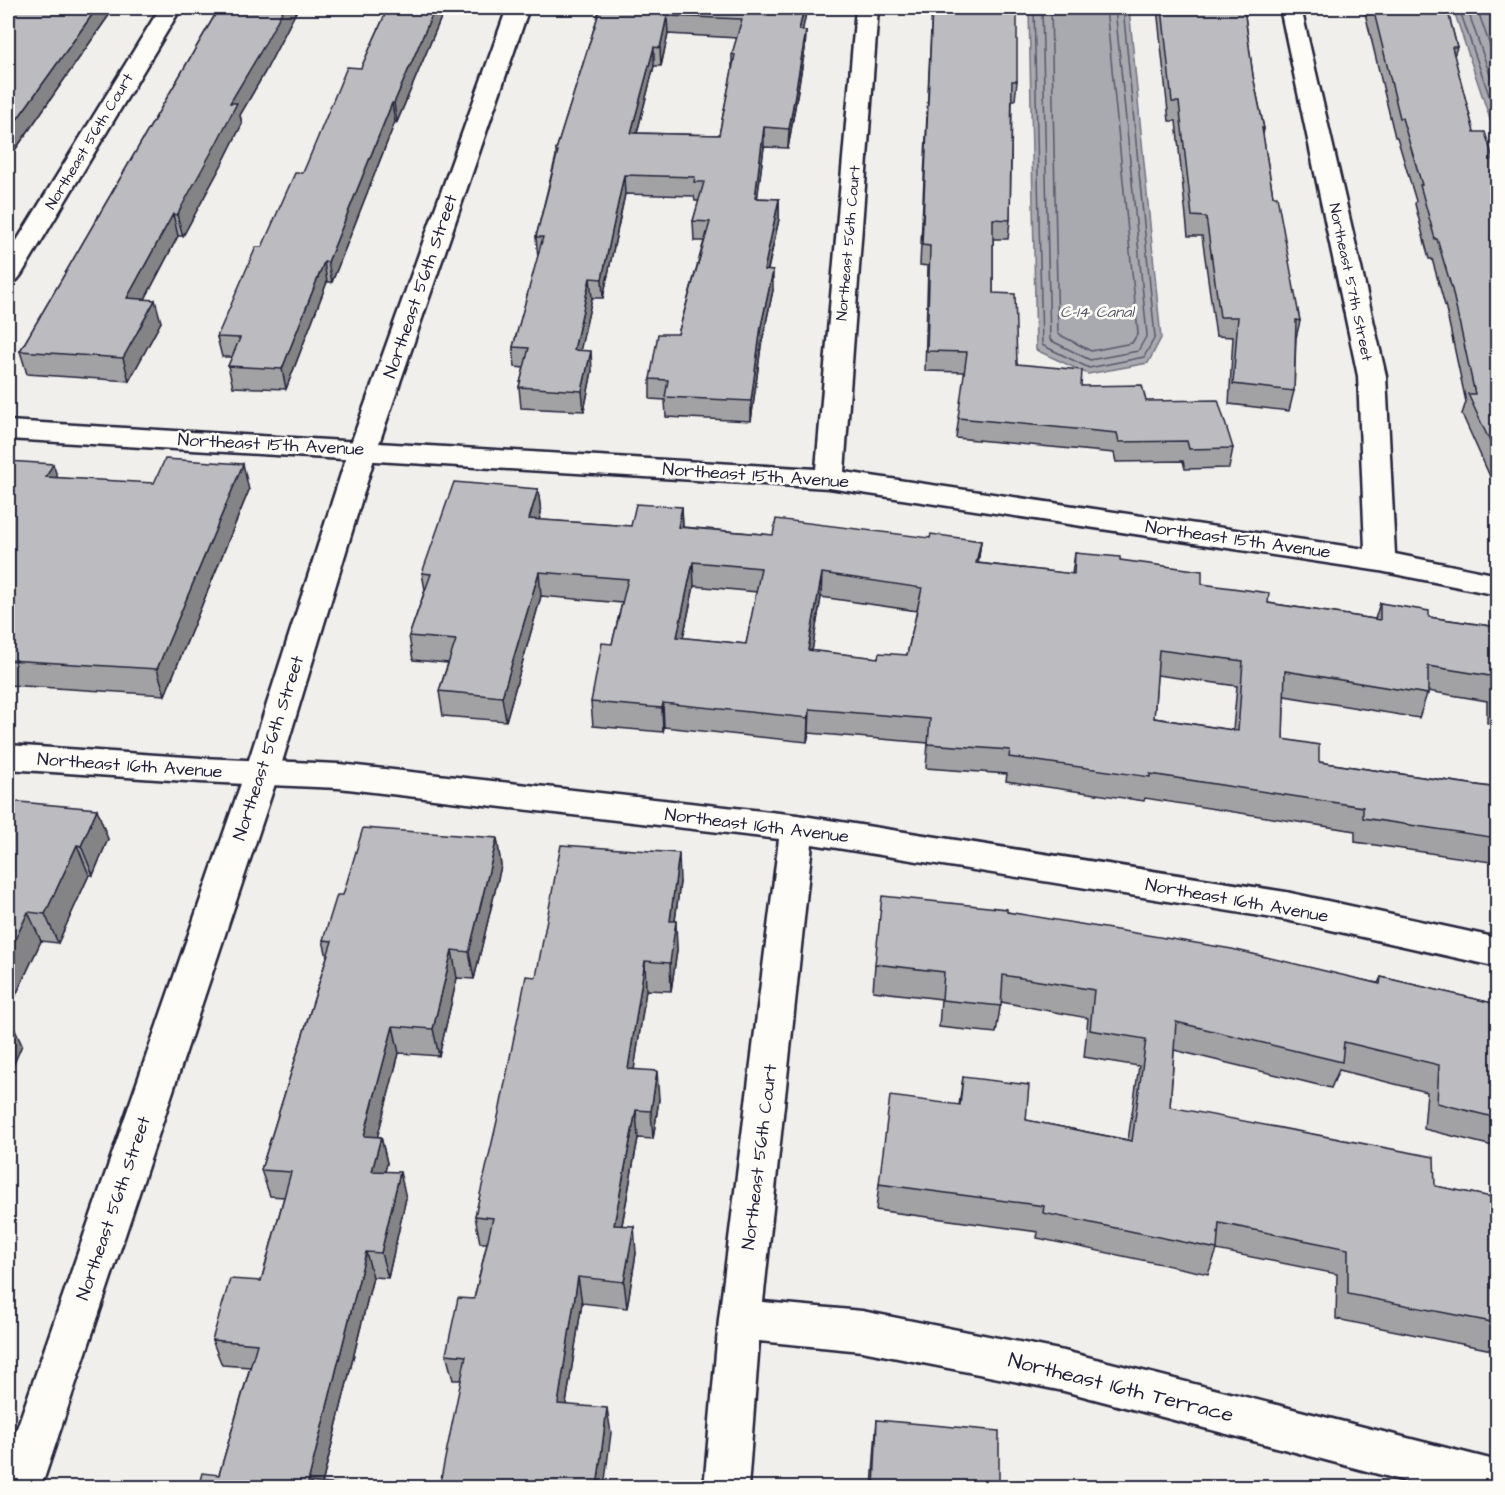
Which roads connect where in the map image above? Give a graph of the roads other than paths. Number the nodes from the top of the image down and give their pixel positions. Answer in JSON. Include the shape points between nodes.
{"nodes":[{"id":1,"x":170,"y":8,"type":"edge"},
{"id":2,"x":518,"y":8,"type":"edge"},
{"id":3,"x":867,"y":8,"type":"edge"},
{"id":4,"x":1291,"y":8,"type":"edge"},
{"id":5,"x":8,"y":275,"type":"edge"},
{"id":6,"x":8,"y":430,"type":"edge"},
{"id":7,"x":363,"y":449,"type":"junction"},
{"id":8,"x":829,"y":479,"type":"junction"},
{"id":9,"x":1380,"y":561,"type":"junction"},
{"id":10,"x":1497,"y":585,"type":"edge"},
{"id":11,"x":8,"y":757,"type":"edge"},
{"id":12,"x":262,"y":772,"type":"junction"},
{"id":13,"x":797,"y":828,"type":"junction"},
{"id":14,"x":1497,"y":953,"type":"edge"},
{"id":15,"x":740,"y":1319,"type":"junction"},
{"id":16,"x":1420,"y":1475,"type":"edge"},
{"id":17,"x":1497,"y":1483,"type":"edge"},
{"id":18,"x":18,"y":1488,"type":"edge"},
{"id":19,"x":726,"y":1488,"type":"edge"}],
"edges":[{"from":1,"to":5,"type":"street","name":"Northeast 56th Court"},
{"from":2,"to":7,"type":"street","name":"Northeast 56th Street"},
{"from":3,"to":8,"type":"street","name":"Northeast 56th Court"},
{"from":4,"to":9,"type":"street","name":"Northeast 57th Street","via":[[1372,376]]},
{"from":6,"to":7,"type":"street","name":"Northeast 15th Avenue"},
{"from":7,"to":8,"type":"street","name":"Northeast 15th Avenue"},
{"from":7,"to":12,"type":"street","name":"Northeast 56th Street"},
{"from":8,"to":9,"type":"street","name":"Northeast 15th Avenue"},
{"from":9,"to":10,"type":"street","name":"Northeast 15th Avenue"},
{"from":11,"to":12,"type":"street","name":"Northeast 16th Avenue"},
{"from":12,"to":13,"type":"street","name":"Northeast 16th Avenue","via":[[339,776]]},
{"from":12,"to":18,"type":"street","name":"Northeast 56th Street"},
{"from":13,"to":14,"type":"street","name":"Northeast 16th Avenue","via":[[1286,906]]},
{"from":13,"to":15,"type":"street","name":"Northeast 56th Court"},
{"from":15,"to":16,"type":"street","name":"Northeast 16th Terrace","via":[[862,1331],[1064,1371]]},
{"from":15,"to":19,"type":"street","name":"Northeast 56th Court"},
{"from":16,"to":17,"type":"street","name":"Northeast 16th Terrace"}]}
